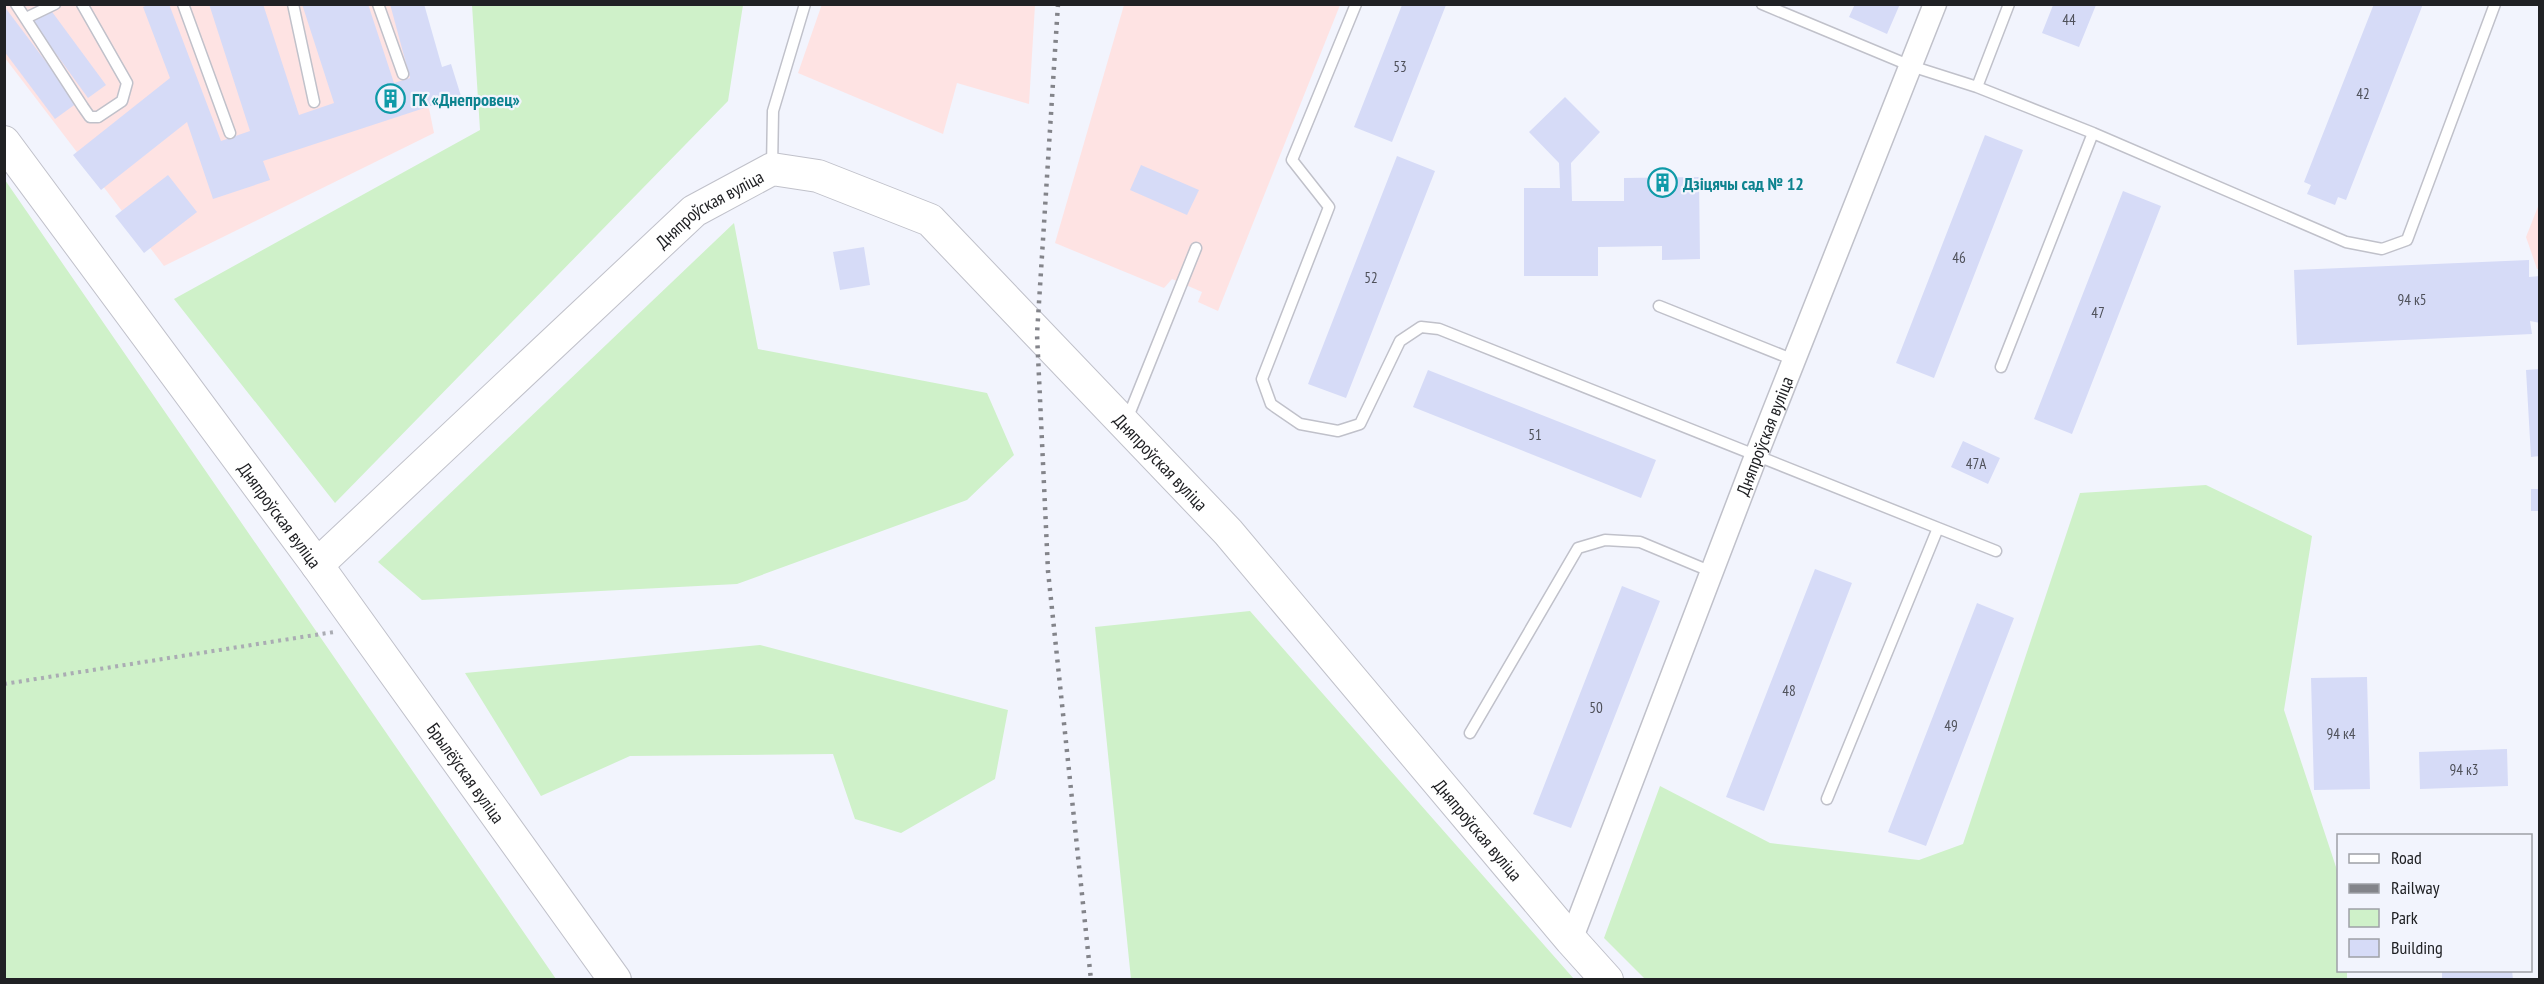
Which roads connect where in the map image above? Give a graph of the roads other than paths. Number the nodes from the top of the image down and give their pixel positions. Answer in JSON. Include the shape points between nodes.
{"nodes":[{"id":1,"x":16,"y":4,"type":"edge"},
{"id":2,"x":55,"y":4,"type":"edge"},
{"id":3,"x":82,"y":4,"type":"edge"},
{"id":4,"x":183,"y":4,"type":"edge"},
{"id":5,"x":293,"y":4,"type":"edge"},
{"id":6,"x":378,"y":4,"type":"edge"},
{"id":7,"x":805,"y":4,"type":"edge"},
{"id":8,"x":1356,"y":4,"type":"edge"},
{"id":9,"x":1762,"y":4,"type":"edge"},
{"id":10,"x":1935,"y":4,"type":"edge"},
{"id":11,"x":2009,"y":4,"type":"edge"},
{"id":12,"x":2495,"y":4,"type":"edge"},
{"id":13,"x":26,"y":18,"type":"junction"},
{"id":14,"x":1911,"y":66,"type":"junction"},
{"id":15,"x":403,"y":74,"type":"dead end"},
{"id":16,"x":1977,"y":87,"type":"junction"},
{"id":17,"x":314,"y":102,"type":"dead end"},
{"id":18,"x":230,"y":133,"type":"dead end"},
{"id":19,"x":2093,"y":134,"type":"junction"},
{"id":20,"x":4,"y":142,"type":"edge"},
{"id":21,"x":772,"y":169,"type":"junction"},
{"id":22,"x":1196,"y":248,"type":"dead end"},
{"id":23,"x":1659,"y":306,"type":"dead end"},
{"id":24,"x":1794,"y":360,"type":"junction"},
{"id":25,"x":2001,"y":367,"type":"dead end"},
{"id":26,"x":1125,"y":425,"type":"junction"},
{"id":27,"x":1756,"y":456,"type":"junction"},
{"id":28,"x":1938,"y":528,"type":"junction"},
{"id":29,"x":1996,"y":551,"type":"dead end"},
{"id":30,"x":317,"y":565,"type":"junction"},
{"id":31,"x":1713,"y":572,"type":"junction"},
{"id":32,"x":1470,"y":733,"type":"dead end"},
{"id":33,"x":1827,"y":799,"type":"dead end"},
{"id":34,"x":1571,"y":940,"type":"junction"},
{"id":35,"x":615,"y":980,"type":"edge"},
{"id":36,"x":1608,"y":980,"type":"edge"}],
"edges":[{"from":1,"to":13,"type":"lane"},
{"from":2,"to":13,"type":"lane"},
{"from":3,"to":13,"type":"lane","via":[[127,83],[122,101],[98,117],[90,117]]},
{"from":4,"to":18,"type":"lane"},
{"from":5,"to":17,"type":"lane"},
{"from":6,"to":15,"type":"lane"},
{"from":7,"to":21,"type":"lane","via":[[773,111]]},
{"from":8,"to":27,"type":"lane","via":[[1292,160],[1329,207],[1262,379],[1271,404],[1300,424],[1338,431],[1360,424],[1400,341],[1421,327],[1439,329]]},
{"from":9,"to":14,"type":"lane"},
{"from":10,"to":14,"type":"street","name":"Дняпроўская вуліца"},
{"from":11,"to":16,"type":"lane"},
{"from":12,"to":19,"type":"lane","via":[[2407,240],[2382,249],[2346,242]]},
{"from":14,"to":16,"type":"lane"},
{"from":14,"to":24,"type":"street","name":"Дняпроўская вуліца"},
{"from":16,"to":19,"type":"lane"},
{"from":19,"to":25,"type":"lane"},
{"from":20,"to":30,"type":"street","name":"Дняпроўская вуліца"},
{"from":21,"to":26,"type":"street","name":"Дняпроўская вуліца","via":[[818,176],[930,220]]},
{"from":21,"to":30,"type":"street","name":"Дняпроўская вуліца","via":[[694,211]]},
{"from":22,"to":26,"type":"lane"},
{"from":23,"to":24,"type":"lane"},
{"from":24,"to":27,"type":"street","name":"Дняпроўская вуліца"},
{"from":26,"to":34,"type":"street","name":"Дняпроўская вуліца","via":[[1228,532]]},
{"from":27,"to":28,"type":"lane"},
{"from":27,"to":31,"type":"street","name":"Дняпроўская вуліца"},
{"from":28,"to":29,"type":"lane"},
{"from":28,"to":33,"type":"lane"},
{"from":30,"to":35,"type":"street","name":"Брылёўская вуліца"},
{"from":31,"to":32,"type":"lane","via":[[1640,542],[1605,540],[1578,548]]},
{"from":31,"to":34,"type":"street","name":"Дняпроўская вуліца"},
{"from":34,"to":36,"type":"street"}]}
